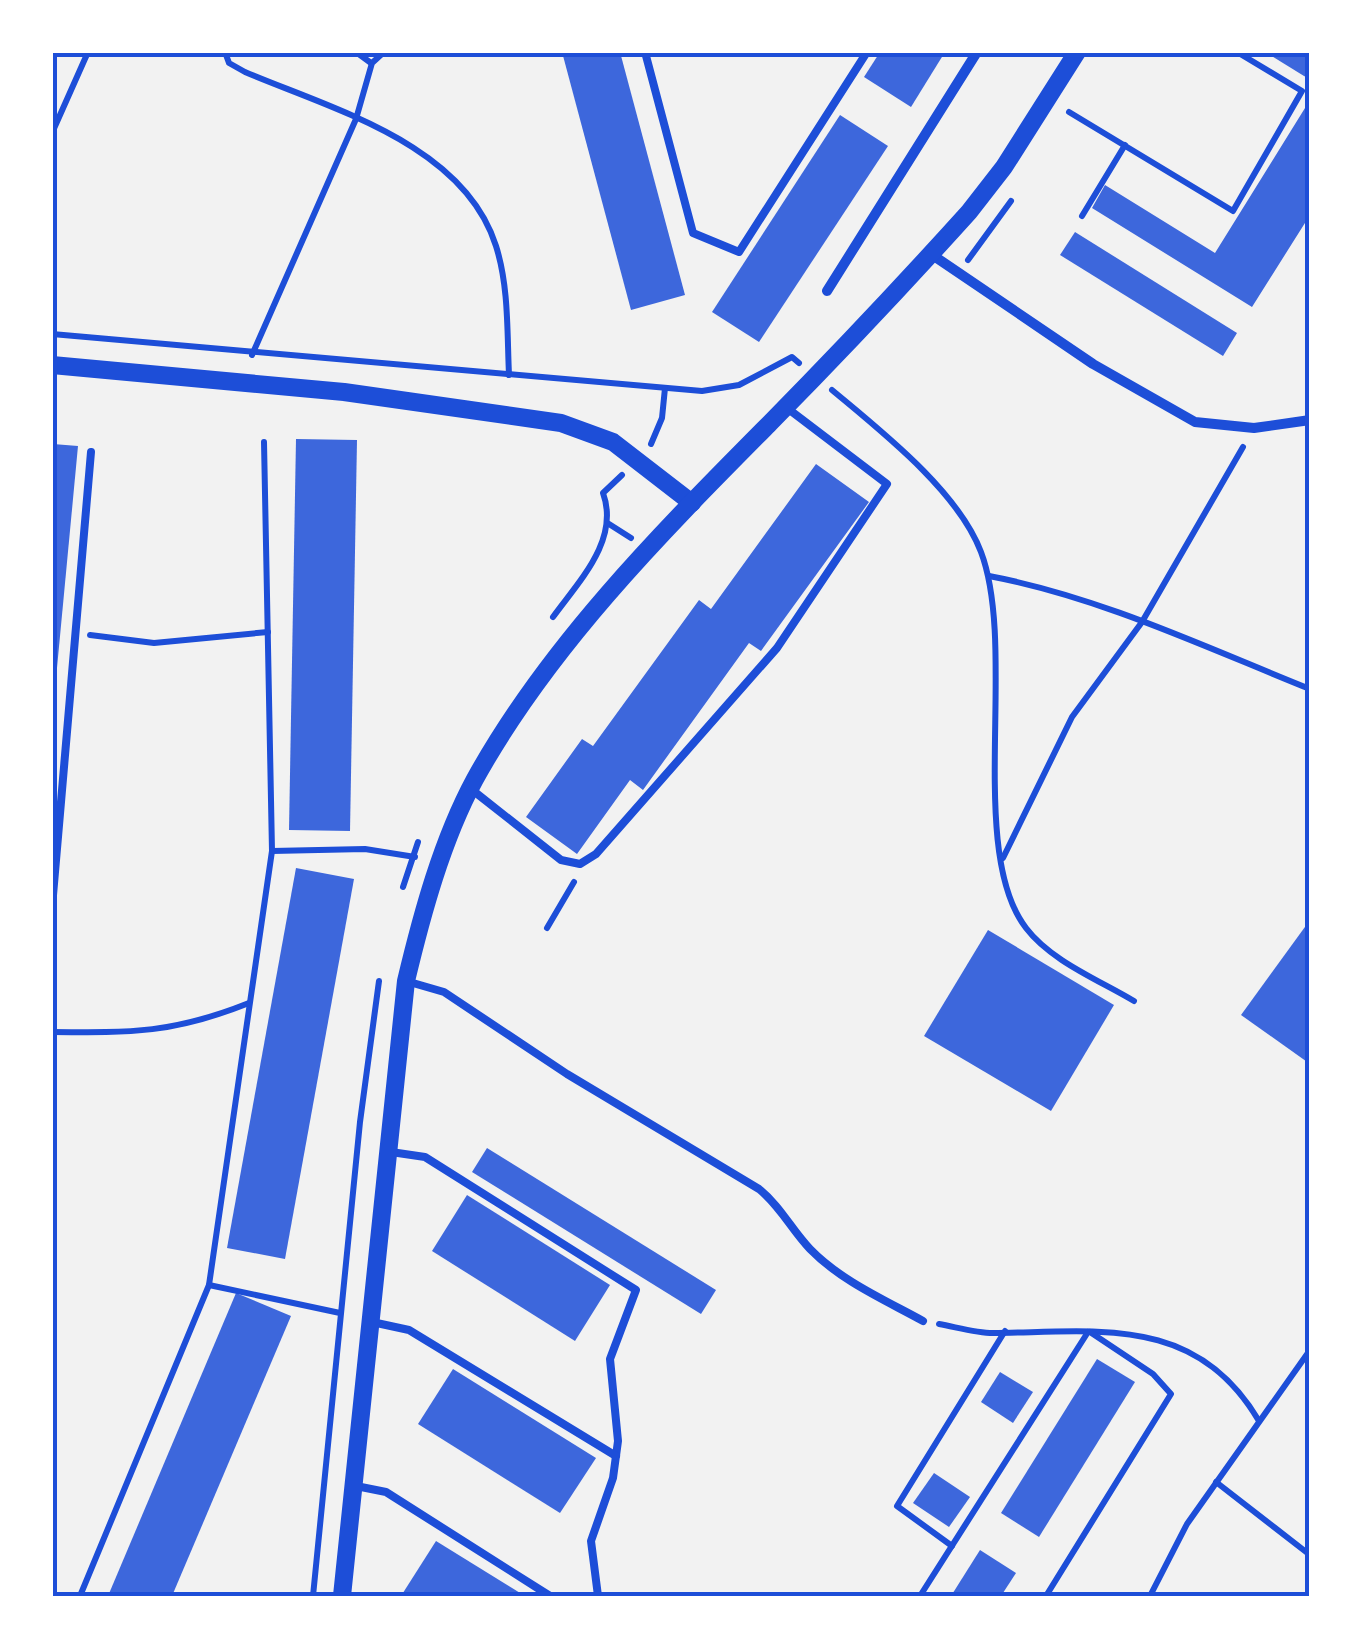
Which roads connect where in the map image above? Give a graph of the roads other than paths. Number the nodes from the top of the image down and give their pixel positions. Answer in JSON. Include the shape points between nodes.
{"nodes":[{"id":1,"x":644,"y":52,"type":"edge"},
{"id":2,"x":866,"y":52,"type":"edge"},
{"id":3,"x":977,"y":52,"type":"edge"},
{"id":4,"x":1077,"y":52,"type":"edge"},
{"id":5,"x":931,"y":254,"type":"junction"},
{"id":6,"x":827,"y":291,"type":"dead end"},
{"id":7,"x":52,"y":365,"type":"edge"},
{"id":8,"x":786,"y":408,"type":"junction"},
{"id":9,"x":1310,"y":420,"type":"edge"},
{"id":10,"x":91,"y":452,"type":"dead end"},
{"id":11,"x":692,"y":503,"type":"junction"},
{"id":12,"x":471,"y":789,"type":"junction"},
{"id":13,"x":52,"y":907,"type":"edge"},
{"id":14,"x":406,"y":980,"type":"junction"},
{"id":15,"x":387,"y":1151,"type":"junction"},
{"id":16,"x":924,"y":1321,"type":"road end"},
{"id":17,"x":370,"y":1322,"type":"junction"},
{"id":18,"x":616,"y":1456,"type":"junction"},
{"id":19,"x":353,"y":1486,"type":"junction"},
{"id":20,"x":342,"y":1596,"type":"edge"},
{"id":21,"x":550,"y":1596,"type":"edge"},
{"id":22,"x":598,"y":1596,"type":"edge"}],
"edges":[{"from":1,"to":2,"type":"lane","via":[[693,233],[739,252]]},
{"from":3,"to":6,"type":"street"},
{"from":4,"to":5,"type":"street","via":[[1004,167]]},
{"from":5,"to":8,"type":"street"},
{"from":5,"to":9,"type":"street","via":[[1194,422],[1254,428]]},
{"from":7,"to":11,"type":"street","via":[[344,392],[561,423],[612,442]]},
{"from":8,"to":11,"type":"street"},
{"from":8,"to":12,"type":"lane","via":[[887,484],[776,648],[596,854],[580,864],[561,860]]},
{"from":10,"to":13,"type":"lane"},
{"from":11,"to":12,"type":"street","via":[[527,699]]},
{"from":12,"to":14,"type":"street"},
{"from":14,"to":15,"type":"street"},
{"from":14,"to":16,"type":"lane","via":[[444,992],[759,1189],[834,1271]]},
{"from":15,"to":17,"type":"street"},
{"from":15,"to":18,"type":"lane","via":[[425,1157],[636,1290],[610,1359]]},
{"from":17,"to":18,"type":"lane","via":[[409,1330]]},
{"from":17,"to":19,"type":"street"},
{"from":18,"to":22,"type":"lane","via":[[590,1541]]},
{"from":19,"to":20,"type":"street"},
{"from":19,"to":21,"type":"lane","via":[[386,1492]]}]}
